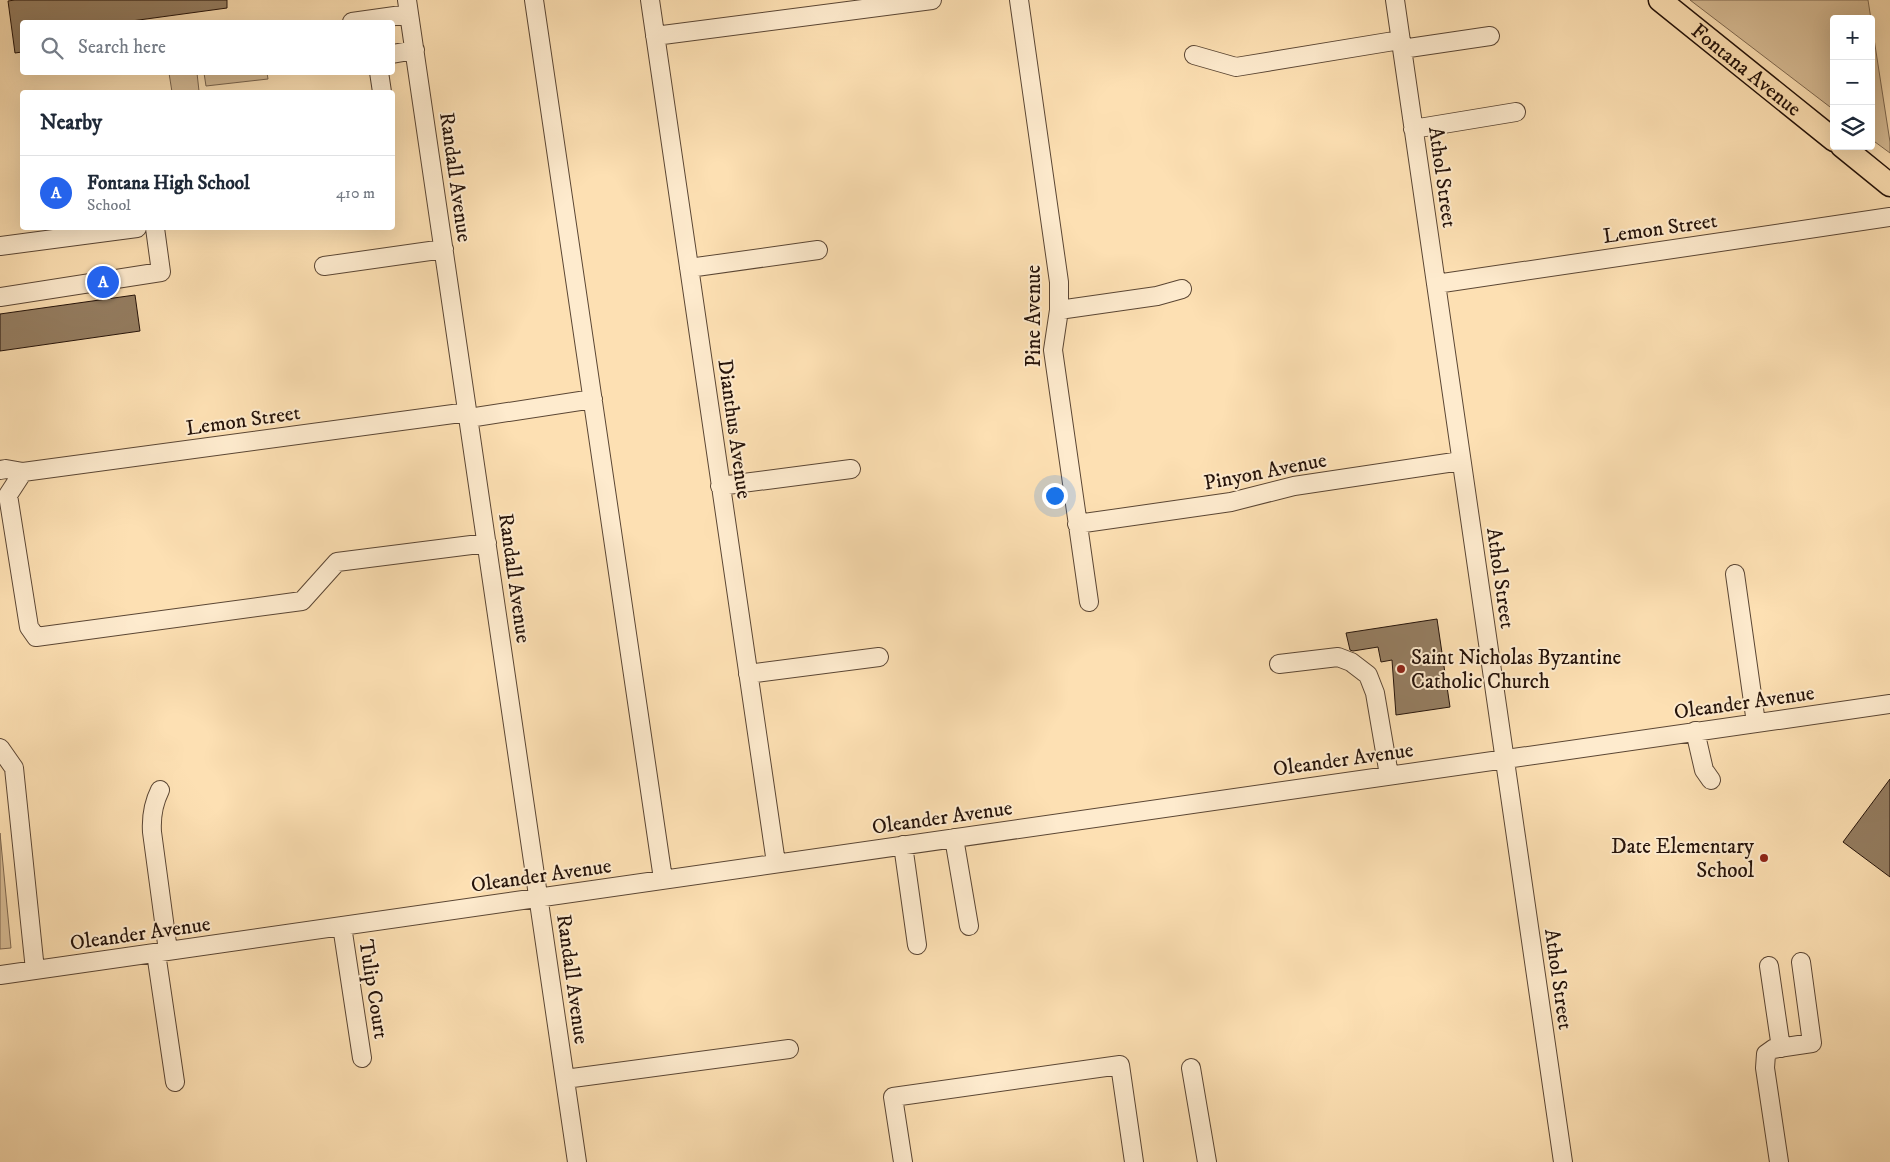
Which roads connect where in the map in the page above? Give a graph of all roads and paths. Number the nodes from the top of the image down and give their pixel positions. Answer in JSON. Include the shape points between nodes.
{"nodes":[{"id":1,"x":534,"y":0,"type":"edge"},
{"id":2,"x":650,"y":0,"type":"edge"},
{"id":3,"x":932,"y":0,"type":"edge"},
{"id":4,"x":1019,"y":0,"type":"edge"},
{"id":5,"x":1395,"y":0,"type":"edge"},
{"id":6,"x":1660,"y":0,"type":"edge"},
{"id":7,"x":408,"y":7,"type":"edge"},
{"id":8,"x":359,"y":20,"type":"edge"},
{"id":9,"x":655,"y":36,"type":"junction"},
{"id":10,"x":1490,"y":36,"type":"dead end"},
{"id":11,"x":1401,"y":44,"type":"junction"},
{"id":12,"x":415,"y":50,"type":"junction"},
{"id":13,"x":395,"y":53,"type":"edge"},
{"id":14,"x":1194,"y":55,"type":"dead end"},
{"id":15,"x":379,"y":75,"type":"edge"},
{"id":16,"x":382,"y":90,"type":"edge"},
{"id":17,"x":1516,"y":112,"type":"dead end"},
{"id":18,"x":1413,"y":129,"type":"junction"},
{"id":19,"x":1830,"y":137,"type":"edge"},
{"id":20,"x":1847,"y":150,"type":"edge"},
{"id":21,"x":1890,"y":185,"type":"edge"},
{"id":22,"x":1890,"y":217,"type":"edge"},
{"id":23,"x":122,"y":230,"type":"edge"},
{"id":24,"x":155,"y":230,"type":"edge"},
{"id":25,"x":0,"y":246,"type":"edge"},
{"id":26,"x":444,"y":249,"type":"junction"},
{"id":27,"x":818,"y":250,"type":"dead end"},
{"id":28,"x":324,"y":266,"type":"dead end"},
{"id":29,"x":689,"y":268,"type":"junction"},
{"id":30,"x":1436,"y":284,"type":"junction"},
{"id":31,"x":1182,"y":289,"type":"dead end"},
{"id":32,"x":0,"y":297,"type":"edge"},
{"id":33,"x":1059,"y":310,"type":"junction"},
{"id":34,"x":593,"y":399,"type":"junction"},
{"id":35,"x":469,"y":415,"type":"junction"},
{"id":36,"x":1461,"y":461,"type":"junction"},
{"id":37,"x":851,"y":469,"type":"dead end"},
{"id":38,"x":0,"y":470,"type":"edge"},
{"id":39,"x":23,"y":472,"type":"junction"},
{"id":40,"x":720,"y":486,"type":"junction"},
{"id":41,"x":1077,"y":524,"type":"junction"},
{"id":42,"x":487,"y":543,"type":"junction"},
{"id":43,"x":1735,"y":574,"type":"dead end"},
{"id":44,"x":1089,"y":602,"type":"dead end"},
{"id":45,"x":879,"y":657,"type":"dead end"},
{"id":46,"x":1279,"y":664,"type":"dead end"},
{"id":47,"x":748,"y":674,"type":"junction"},
{"id":48,"x":1890,"y":704,"type":"edge"},
{"id":49,"x":1756,"y":722,"type":"junction"},
{"id":50,"x":1695,"y":731,"type":"junction"},
{"id":51,"x":0,"y":748,"type":"edge"},
{"id":52,"x":1504,"y":759,"type":"junction"},
{"id":53,"x":1389,"y":775,"type":"junction"},
{"id":54,"x":1711,"y":780,"type":"dead end"},
{"id":55,"x":160,"y":790,"type":"dead end"},
{"id":56,"x":954,"y":838,"type":"junction"},
{"id":57,"x":903,"y":845,"type":"junction"},
{"id":58,"x":776,"y":863,"type":"junction"},
{"id":59,"x":663,"y":880,"type":"junction"},
{"id":60,"x":539,"y":897,"type":"junction"},
{"id":61,"x":342,"y":926,"type":"junction"},
{"id":62,"x":969,"y":926,"type":"dead end"},
{"id":63,"x":917,"y":945,"type":"dead end"},
{"id":64,"x":162,"y":952,"type":"junction"},
{"id":65,"x":1801,"y":962,"type":"dead end"},
{"id":66,"x":1769,"y":966,"type":"dead end"},
{"id":67,"x":35,"y":970,"type":"junction"},
{"id":68,"x":0,"y":976,"type":"edge"},
{"id":69,"x":1781,"y":1048,"type":"junction"},
{"id":70,"x":790,"y":1049,"type":"dead end"},
{"id":71,"x":362,"y":1058,"type":"dead end"},
{"id":72,"x":1191,"y":1068,"type":"dead end"},
{"id":73,"x":565,"y":1079,"type":"junction"},
{"id":74,"x":175,"y":1082,"type":"dead end"},
{"id":75,"x":577,"y":1162,"type":"edge"},
{"id":76,"x":903,"y":1162,"type":"edge"},
{"id":77,"x":1134,"y":1162,"type":"edge"},
{"id":78,"x":1207,"y":1162,"type":"edge"},
{"id":79,"x":1563,"y":1162,"type":"edge"},
{"id":80,"x":1779,"y":1162,"type":"edge"}],
"edges":[{"from":1,"to":34,"type":"street"},
{"from":2,"to":9,"type":"street","name":"Dianthus Avenue"},
{"from":3,"to":9,"type":"street"},
{"from":4,"to":33,"type":"street","name":"Pine Avenue","via":[[1059,282]]},
{"from":5,"to":11,"type":"street","name":"Athol Street"},
{"from":6,"to":19,"type":"main road","name":"Fontana Avenue"},
{"from":7,"to":8,"type":"street"},
{"from":7,"to":12,"type":"street","name":"Randall Avenue"},
{"from":9,"to":29,"type":"street","name":"Dianthus Avenue"},
{"from":10,"to":11,"type":"street"},
{"from":11,"to":14,"type":"street","via":[[1236,67]]},
{"from":11,"to":18,"type":"street","name":"Athol Street"},
{"from":12,"to":13,"type":"street"},
{"from":12,"to":26,"type":"street","name":"Randall Avenue"},
{"from":15,"to":16,"type":"street"},
{"from":17,"to":18,"type":"street"},
{"from":18,"to":30,"type":"street","name":"Athol Street"},
{"from":20,"to":21,"type":"main road"},
{"from":22,"to":30,"type":"street","name":"Lemon Street"},
{"from":23,"to":25,"type":"street"},
{"from":24,"to":32,"type":"street","via":[[160,272]]},
{"from":26,"to":28,"type":"street"},
{"from":26,"to":35,"type":"street","name":"Randall Avenue"},
{"from":27,"to":29,"type":"street"},
{"from":29,"to":40,"type":"street","name":"Dianthus Avenue"},
{"from":30,"to":36,"type":"street","name":"Athol Street"},
{"from":31,"to":33,"type":"street","via":[[1157,296]]},
{"from":33,"to":41,"type":"street","name":"Pine Avenue","via":[[1053,350]]},
{"from":34,"to":35,"type":"street","name":"Lemon Street"},
{"from":34,"to":59,"type":"street"},
{"from":35,"to":39,"type":"street","name":"Lemon Street"},
{"from":35,"to":42,"type":"street","name":"Randall Avenue"},
{"from":36,"to":41,"type":"street","name":"Pinyon Avenue","via":[[1294,486],[1231,502]]},
{"from":36,"to":52,"type":"street","name":"Athol Street"},
{"from":37,"to":40,"type":"street"},
{"from":38,"to":39,"type":"street","name":"Lemon Street"},
{"from":39,"to":42,"type":"street","via":[[8,495],[29,627],[36,637],[302,601],[337,562]]},
{"from":40,"to":47,"type":"street","name":"Dianthus Avenue"},
{"from":41,"to":44,"type":"street","name":"Pine Avenue"},
{"from":42,"to":60,"type":"street","name":"Randall Avenue"},
{"from":43,"to":49,"type":"street"},
{"from":45,"to":47,"type":"street"},
{"from":46,"to":53,"type":"street","via":[[1338,657],[1368,675],[1376,693]]},
{"from":47,"to":58,"type":"street","name":"Dianthus Avenue"},
{"from":48,"to":49,"type":"street","name":"Oleander Avenue"},
{"from":49,"to":50,"type":"street","name":"Oleander Avenue"},
{"from":50,"to":52,"type":"street","name":"Oleander Avenue"},
{"from":50,"to":54,"type":"street","via":[[1704,770]]},
{"from":51,"to":67,"type":"street","via":[[14,768]]},
{"from":52,"to":53,"type":"street","name":"Oleander Avenue"},
{"from":52,"to":79,"type":"street","name":"Athol Street"},
{"from":53,"to":56,"type":"street","name":"Oleander Avenue"},
{"from":55,"to":64,"type":"street","via":[[151,816]]},
{"from":56,"to":57,"type":"street","name":"Oleander Avenue"},
{"from":56,"to":62,"type":"street"},
{"from":57,"to":58,"type":"street","name":"Oleander Avenue"},
{"from":57,"to":63,"type":"street"},
{"from":58,"to":59,"type":"street","name":"Oleander Avenue"},
{"from":59,"to":60,"type":"street","name":"Oleander Avenue"},
{"from":60,"to":61,"type":"street","name":"Oleander Avenue"},
{"from":60,"to":73,"type":"street","name":"Randall Avenue"},
{"from":61,"to":64,"type":"street","name":"Oleander Avenue"},
{"from":61,"to":71,"type":"street","name":"Tulip Court"},
{"from":64,"to":67,"type":"street","name":"Oleander Avenue"},
{"from":64,"to":74,"type":"street"},
{"from":65,"to":69,"type":"street","via":[[1812,1043]]},
{"from":66,"to":69,"type":"street"},
{"from":67,"to":68,"type":"street","name":"Oleander Avenue"},
{"from":69,"to":80,"type":"street","via":[[1766,1054],[1765,1068]]},
{"from":70,"to":73,"type":"street"},
{"from":72,"to":78,"type":"street"},
{"from":73,"to":75,"type":"street","name":"Randall Avenue"},
{"from":76,"to":77,"type":"street","via":[[893,1097],[1120,1065]]}]}
